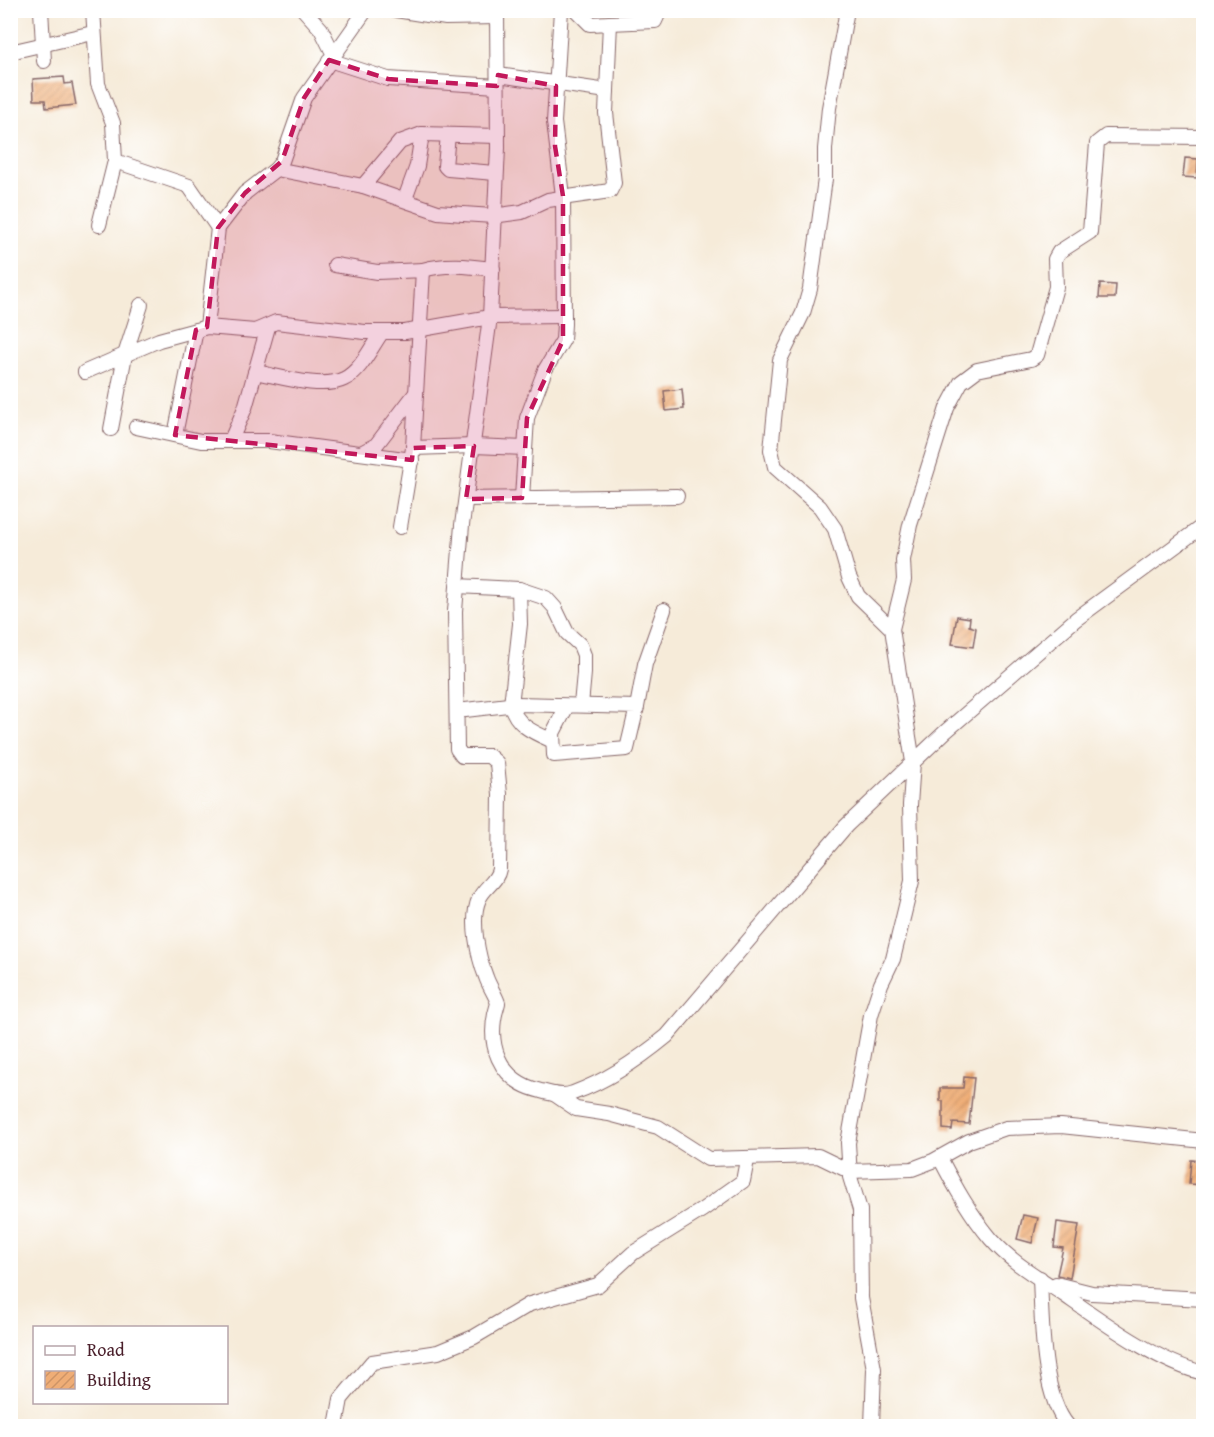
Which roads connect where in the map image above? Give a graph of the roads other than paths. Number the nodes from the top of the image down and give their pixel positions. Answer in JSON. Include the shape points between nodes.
{"nodes":[{"id":1,"x":41,"y":10,"type":"edge"},
{"id":2,"x":93,"y":10,"type":"edge"},
{"id":3,"x":304,"y":10,"type":"edge"},
{"id":4,"x":366,"y":10,"type":"edge"},
{"id":5,"x":396,"y":10,"type":"edge"},
{"id":6,"x":561,"y":10,"type":"edge"},
{"id":7,"x":576,"y":10,"type":"edge"},
{"id":8,"x":660,"y":10,"type":"edge"},
{"id":9,"x":847,"y":10,"type":"edge"},
{"id":10,"x":453,"y":14,"type":"edge"},
{"id":11,"x":497,"y":14,"type":"edge"},
{"id":12,"x":610,"y":23,"type":"junction"},
{"id":13,"x":93,"y":33,"type":"junction"},
{"id":14,"x":45,"y":43,"type":"junction"},
{"id":15,"x":10,"y":51,"type":"edge"},
{"id":16,"x":331,"y":57,"type":"junction"},
{"id":17,"x":44,"y":61,"type":"dead end"},
{"id":18,"x":497,"y":81,"type":"junction"},
{"id":19,"x":556,"y":86,"type":"junction"},
{"id":20,"x":608,"y":91,"type":"junction"},
{"id":21,"x":422,"y":134,"type":"junction"},
{"id":22,"x":448,"y":135,"type":"junction"},
{"id":23,"x":498,"y":135,"type":"junction"},
{"id":24,"x":1203,"y":137,"type":"edge"},
{"id":25,"x":115,"y":161,"type":"junction"},
{"id":26,"x":276,"y":169,"type":"junction"},
{"id":27,"x":495,"y":173,"type":"junction"},
{"id":28,"x":363,"y":186,"type":"junction"},
{"id":29,"x":563,"y":196,"type":"junction"},
{"id":30,"x":405,"y":200,"type":"junction"},
{"id":31,"x":494,"y":216,"type":"junction"},
{"id":32,"x":99,"y":225,"type":"dead end"},
{"id":33,"x":218,"y":228,"type":"junction"},
{"id":34,"x":335,"y":265,"type":"dead end"},
{"id":35,"x":423,"y":270,"type":"junction"},
{"id":36,"x":493,"y":270,"type":"junction"},
{"id":37,"x":141,"y":305,"type":"dead end"},
{"id":38,"x":564,"y":316,"type":"junction"},
{"id":39,"x":490,"y":317,"type":"junction"},
{"id":40,"x":268,"y":327,"type":"junction"},
{"id":41,"x":201,"y":329,"type":"junction"},
{"id":42,"x":418,"y":329,"type":"junction"},
{"id":43,"x":382,"y":332,"type":"junction"},
{"id":44,"x":125,"y":355,"type":"junction"},
{"id":45,"x":85,"y":372,"type":"dead end"},
{"id":46,"x":255,"y":372,"type":"junction"},
{"id":47,"x":415,"y":393,"type":"junction"},
{"id":48,"x":136,"y":427,"type":"dead end"},
{"id":49,"x":111,"y":429,"type":"dead end"},
{"id":50,"x":175,"y":435,"type":"junction"},
{"id":51,"x":231,"y":440,"type":"junction"},
{"id":52,"x":474,"y":446,"type":"junction"},
{"id":53,"x":525,"y":448,"type":"junction"},
{"id":54,"x":361,"y":453,"type":"junction"},
{"id":55,"x":413,"y":454,"type":"junction"},
{"id":56,"x":677,"y":496,"type":"dead end"},
{"id":57,"x":522,"y":498,"type":"junction"},
{"id":58,"x":466,"y":499,"type":"junction"},
{"id":59,"x":1203,"y":525,"type":"edge"},
{"id":60,"x":400,"y":527,"type":"dead end"},
{"id":61,"x":457,"y":586,"type":"junction"},
{"id":62,"x":519,"y":589,"type":"junction"},
{"id":63,"x":664,"y":610,"type":"dead end"},
{"id":64,"x":892,"y":629,"type":"junction"},
{"id":65,"x":511,"y":705,"type":"junction"},
{"id":66,"x":574,"y":706,"type":"junction"},
{"id":67,"x":638,"y":706,"type":"junction"},
{"id":68,"x":457,"y":711,"type":"junction"},
{"id":69,"x":553,"y":741,"type":"junction"},
{"id":70,"x":913,"y":762,"type":"junction"},
{"id":71,"x":554,"y":1094,"type":"junction"},
{"id":72,"x":1203,"y":1141,"type":"edge"},
{"id":73,"x":940,"y":1158,"type":"junction"},
{"id":74,"x":747,"y":1160,"type":"junction"},
{"id":75,"x":849,"y":1171,"type":"junction"},
{"id":76,"x":1040,"y":1278,"type":"junction"},
{"id":77,"x":1203,"y":1299,"type":"edge"},
{"id":78,"x":1203,"y":1373,"type":"edge"},
{"id":79,"x":336,"y":1426,"type":"edge"},
{"id":80,"x":872,"y":1426,"type":"edge"},
{"id":81,"x":1068,"y":1426,"type":"edge"}],
"edges":[{"from":1,"to":14,"type":"street"},
{"from":2,"to":13,"type":"street"},
{"from":3,"to":16,"type":"street","via":[[321,29]]},
{"from":4,"to":16,"type":"street"},
{"from":5,"to":10,"type":"street","via":[[414,15]]},
{"from":6,"to":19,"type":"street"},
{"from":7,"to":12,"type":"street","via":[[590,24]]},
{"from":8,"to":12,"type":"street","via":[[655,21]]},
{"from":9,"to":64,"type":"street","via":[[829,108],[824,197],[810,289],[780,360],[771,458],[775,467],[825,514],[835,529],[858,596]]},
{"from":10,"to":11,"type":"street"},
{"from":11,"to":18,"type":"street"},
{"from":12,"to":20,"type":"street"},
{"from":13,"to":14,"type":"street"},
{"from":13,"to":25,"type":"street","via":[[98,84],[113,123]]},
{"from":14,"to":15,"type":"street"},
{"from":14,"to":17,"type":"street"},
{"from":16,"to":18,"type":"street","via":[[388,79]]},
{"from":16,"to":26,"type":"street","via":[[304,98]]},
{"from":18,"to":19,"type":"street"},
{"from":18,"to":23,"type":"street"},
{"from":19,"to":20,"type":"street"},
{"from":19,"to":29,"type":"street","via":[[555,146]]},
{"from":20,"to":29,"type":"street","via":[[606,112],[614,183],[610,191]]},
{"from":21,"to":22,"type":"street"},
{"from":21,"to":28,"type":"street","via":[[400,142]]},
{"from":21,"to":30,"type":"street","via":[[417,166]]},
{"from":22,"to":23,"type":"street"},
{"from":22,"to":27,"type":"street","via":[[448,170]]},
{"from":23,"to":27,"type":"street"},
{"from":24,"to":64,"type":"street","via":[[1106,136],[1097,143],[1090,232],[1059,252],[1055,259],[1056,287],[1040,350],[1031,359],[977,370],[961,382],[947,408],[910,525],[903,560],[904,580]]},
{"from":25,"to":32,"type":"street"},
{"from":25,"to":33,"type":"street","via":[[189,186]]},
{"from":26,"to":28,"type":"street"},
{"from":26,"to":33,"type":"street","via":[[245,193]]},
{"from":27,"to":31,"type":"street"},
{"from":28,"to":30,"type":"street"},
{"from":29,"to":31,"type":"street","via":[[522,212]]},
{"from":29,"to":38,"type":"street"},
{"from":30,"to":31,"type":"street","via":[[438,212]]},
{"from":31,"to":36,"type":"street"},
{"from":33,"to":41,"type":"street"},
{"from":34,"to":35,"type":"street","via":[[377,272]]},
{"from":35,"to":36,"type":"street","via":[[435,266]]},
{"from":35,"to":42,"type":"street"},
{"from":36,"to":39,"type":"street"},
{"from":37,"to":44,"type":"street"},
{"from":38,"to":39,"type":"street"},
{"from":38,"to":53,"type":"street","via":[[562,340],[527,418]]},
{"from":39,"to":42,"type":"street"},
{"from":39,"to":52,"type":"street"},
{"from":40,"to":41,"type":"street","via":[[255,332]]},
{"from":40,"to":43,"type":"street","via":[[276,322]]},
{"from":40,"to":46,"type":"street"},
{"from":41,"to":44,"type":"street","via":[[159,340]]},
{"from":41,"to":50,"type":"street"},
{"from":42,"to":43,"type":"street"},
{"from":42,"to":47,"type":"street"},
{"from":43,"to":46,"type":"street","via":[[361,364],[345,379],[332,383]]},
{"from":44,"to":45,"type":"street"},
{"from":44,"to":49,"type":"street"},
{"from":46,"to":51,"type":"street"},
{"from":47,"to":54,"type":"street","via":[[376,445]]},
{"from":47,"to":55,"type":"street"},
{"from":48,"to":50,"type":"street"},
{"from":50,"to":51,"type":"street","via":[[201,441]]},
{"from":51,"to":54,"type":"street"},
{"from":52,"to":53,"type":"street"},
{"from":52,"to":55,"type":"street"},
{"from":52,"to":58,"type":"street"},
{"from":53,"to":57,"type":"street"},
{"from":54,"to":55,"type":"street"},
{"from":55,"to":60,"type":"street"},
{"from":56,"to":57,"type":"street"},
{"from":57,"to":58,"type":"street"},
{"from":58,"to":61,"type":"street"},
{"from":59,"to":70,"type":"street","via":[[1076,619]]},
{"from":61,"to":62,"type":"street"},
{"from":61,"to":68,"type":"street"},
{"from":62,"to":65,"type":"street","via":[[520,624]]},
{"from":62,"to":66,"type":"street","via":[[546,598],[567,633],[580,645],[584,664]]},
{"from":63,"to":67,"type":"street","via":[[645,664]]},
{"from":64,"to":70,"type":"street"},
{"from":65,"to":66,"type":"street"},
{"from":65,"to":68,"type":"street"},
{"from":65,"to":69,"type":"street","via":[[525,728]]},
{"from":66,"to":67,"type":"street"},
{"from":66,"to":69,"type":"street","via":[[553,733]]},
{"from":67,"to":69,"type":"street","via":[[627,750],[554,755]]},
{"from":68,"to":71,"type":"street","via":[[457,749],[462,756],[489,756],[497,763],[501,794],[499,869],[476,908],[477,939],[486,978],[498,1003],[493,1048],[511,1078]]},
{"from":70,"to":71,"type":"street","via":[[846,826],[667,1036],[609,1075],[571,1094]]},
{"from":70,"to":75,"type":"street","via":[[912,881],[893,959],[871,1015],[848,1143]]},
{"from":71,"to":74,"type":"street","via":[[576,1110],[609,1113],[658,1127],[708,1159]]},
{"from":72,"to":73,"type":"street","via":[[1061,1126],[1006,1128],[969,1141]]},
{"from":73,"to":75,"type":"street","via":[[912,1168]]},
{"from":73,"to":76,"type":"street","via":[[966,1207],[993,1241]]},
{"from":74,"to":75,"type":"street","via":[[818,1156]]},
{"from":74,"to":79,"type":"street","via":[[743,1181],[633,1253],[598,1286],[530,1304],[474,1337],[438,1352],[372,1362],[340,1399]]},
{"from":75,"to":80,"type":"street","via":[[860,1210],[861,1298],[874,1369]]},
{"from":76,"to":77,"type":"street","via":[[1092,1293]]},
{"from":76,"to":78,"type":"street","via":[[1112,1327],[1185,1369]]},
{"from":76,"to":81,"type":"street","via":[[1043,1334],[1052,1388]]}]}
